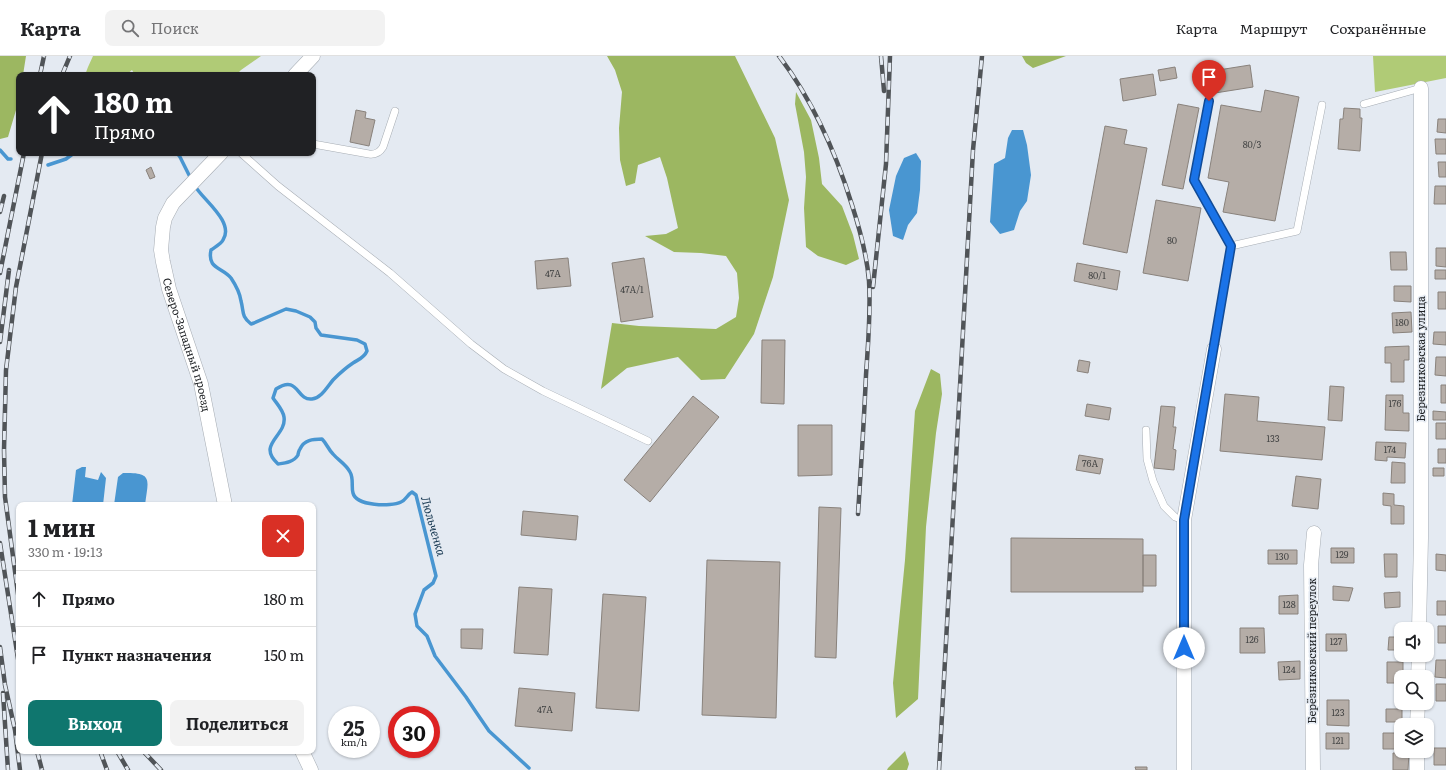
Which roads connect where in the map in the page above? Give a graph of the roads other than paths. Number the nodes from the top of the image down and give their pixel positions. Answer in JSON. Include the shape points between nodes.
{"nodes":[{"id":1,"x":313,"y":56,"type":"edge"},
{"id":2,"x":298,"y":72,"type":"edge"},
{"id":3,"x":1421,"y":88,"type":"joint"},
{"id":4,"x":1209,"y":101,"type":"dead end"},
{"id":5,"x":1364,"y":104,"type":"dead end"},
{"id":6,"x":1322,"y":105,"type":"dead end"},
{"id":7,"x":394,"y":111,"type":"dead end"},
{"id":8,"x":316,"y":145,"type":"edge"},
{"id":9,"x":218,"y":156,"type":"edge"},
{"id":10,"x":244,"y":156,"type":"edge"},
{"id":11,"x":1231,"y":246,"type":"junction"},
{"id":12,"x":1214,"y":349,"type":"joint"},
{"id":13,"x":1146,"y":430,"type":"dead end"},
{"id":14,"x":648,"y":441,"type":"dead end"},
{"id":15,"x":224,"y":502,"type":"edge"},
{"id":16,"x":1184,"y":520,"type":"junction"},
{"id":17,"x":1314,"y":533,"type":"dead end"},
{"id":18,"x":1419,"y":622,"type":"edge"},
{"id":19,"x":303,"y":754,"type":"edge"},
{"id":20,"x":1417,"y":758,"type":"edge"},
{"id":21,"x":311,"y":770,"type":"edge"},
{"id":22,"x":1184,"y":770,"type":"edge"},
{"id":23,"x":1313,"y":770,"type":"edge"},
{"id":24,"x":1417,"y":770,"type":"edge"}],
"edges":[{"from":1,"to":2,"type":"street"},
{"from":3,"to":5,"type":"lane"},
{"from":3,"to":18,"type":"street","name":"Березниковская улица"},
{"from":4,"to":11,"type":"lane","via":[[1194,180]]},
{"from":6,"to":11,"type":"lane","via":[[1298,231]]},
{"from":7,"to":8,"type":"lane","via":[[383,147],[375,154]]},
{"from":9,"to":15,"type":"street","name":"Северо-Западный проезд","via":[[185,189],[166,218],[162,237],[162,262],[201,384]]},
{"from":10,"to":14,"type":"lane","via":[[504,369],[544,392]]},
{"from":11,"to":12,"type":"lane"},
{"from":12,"to":16,"type":"street"},
{"from":13,"to":16,"type":"lane","via":[[1147,459],[1153,482],[1164,506],[1175,517]]},
{"from":16,"to":22,"type":"street"},
{"from":17,"to":23,"type":"street","name":"Берёзниковский переулок"},
{"from":19,"to":21,"type":"street"},
{"from":20,"to":24,"type":"street"}]}
